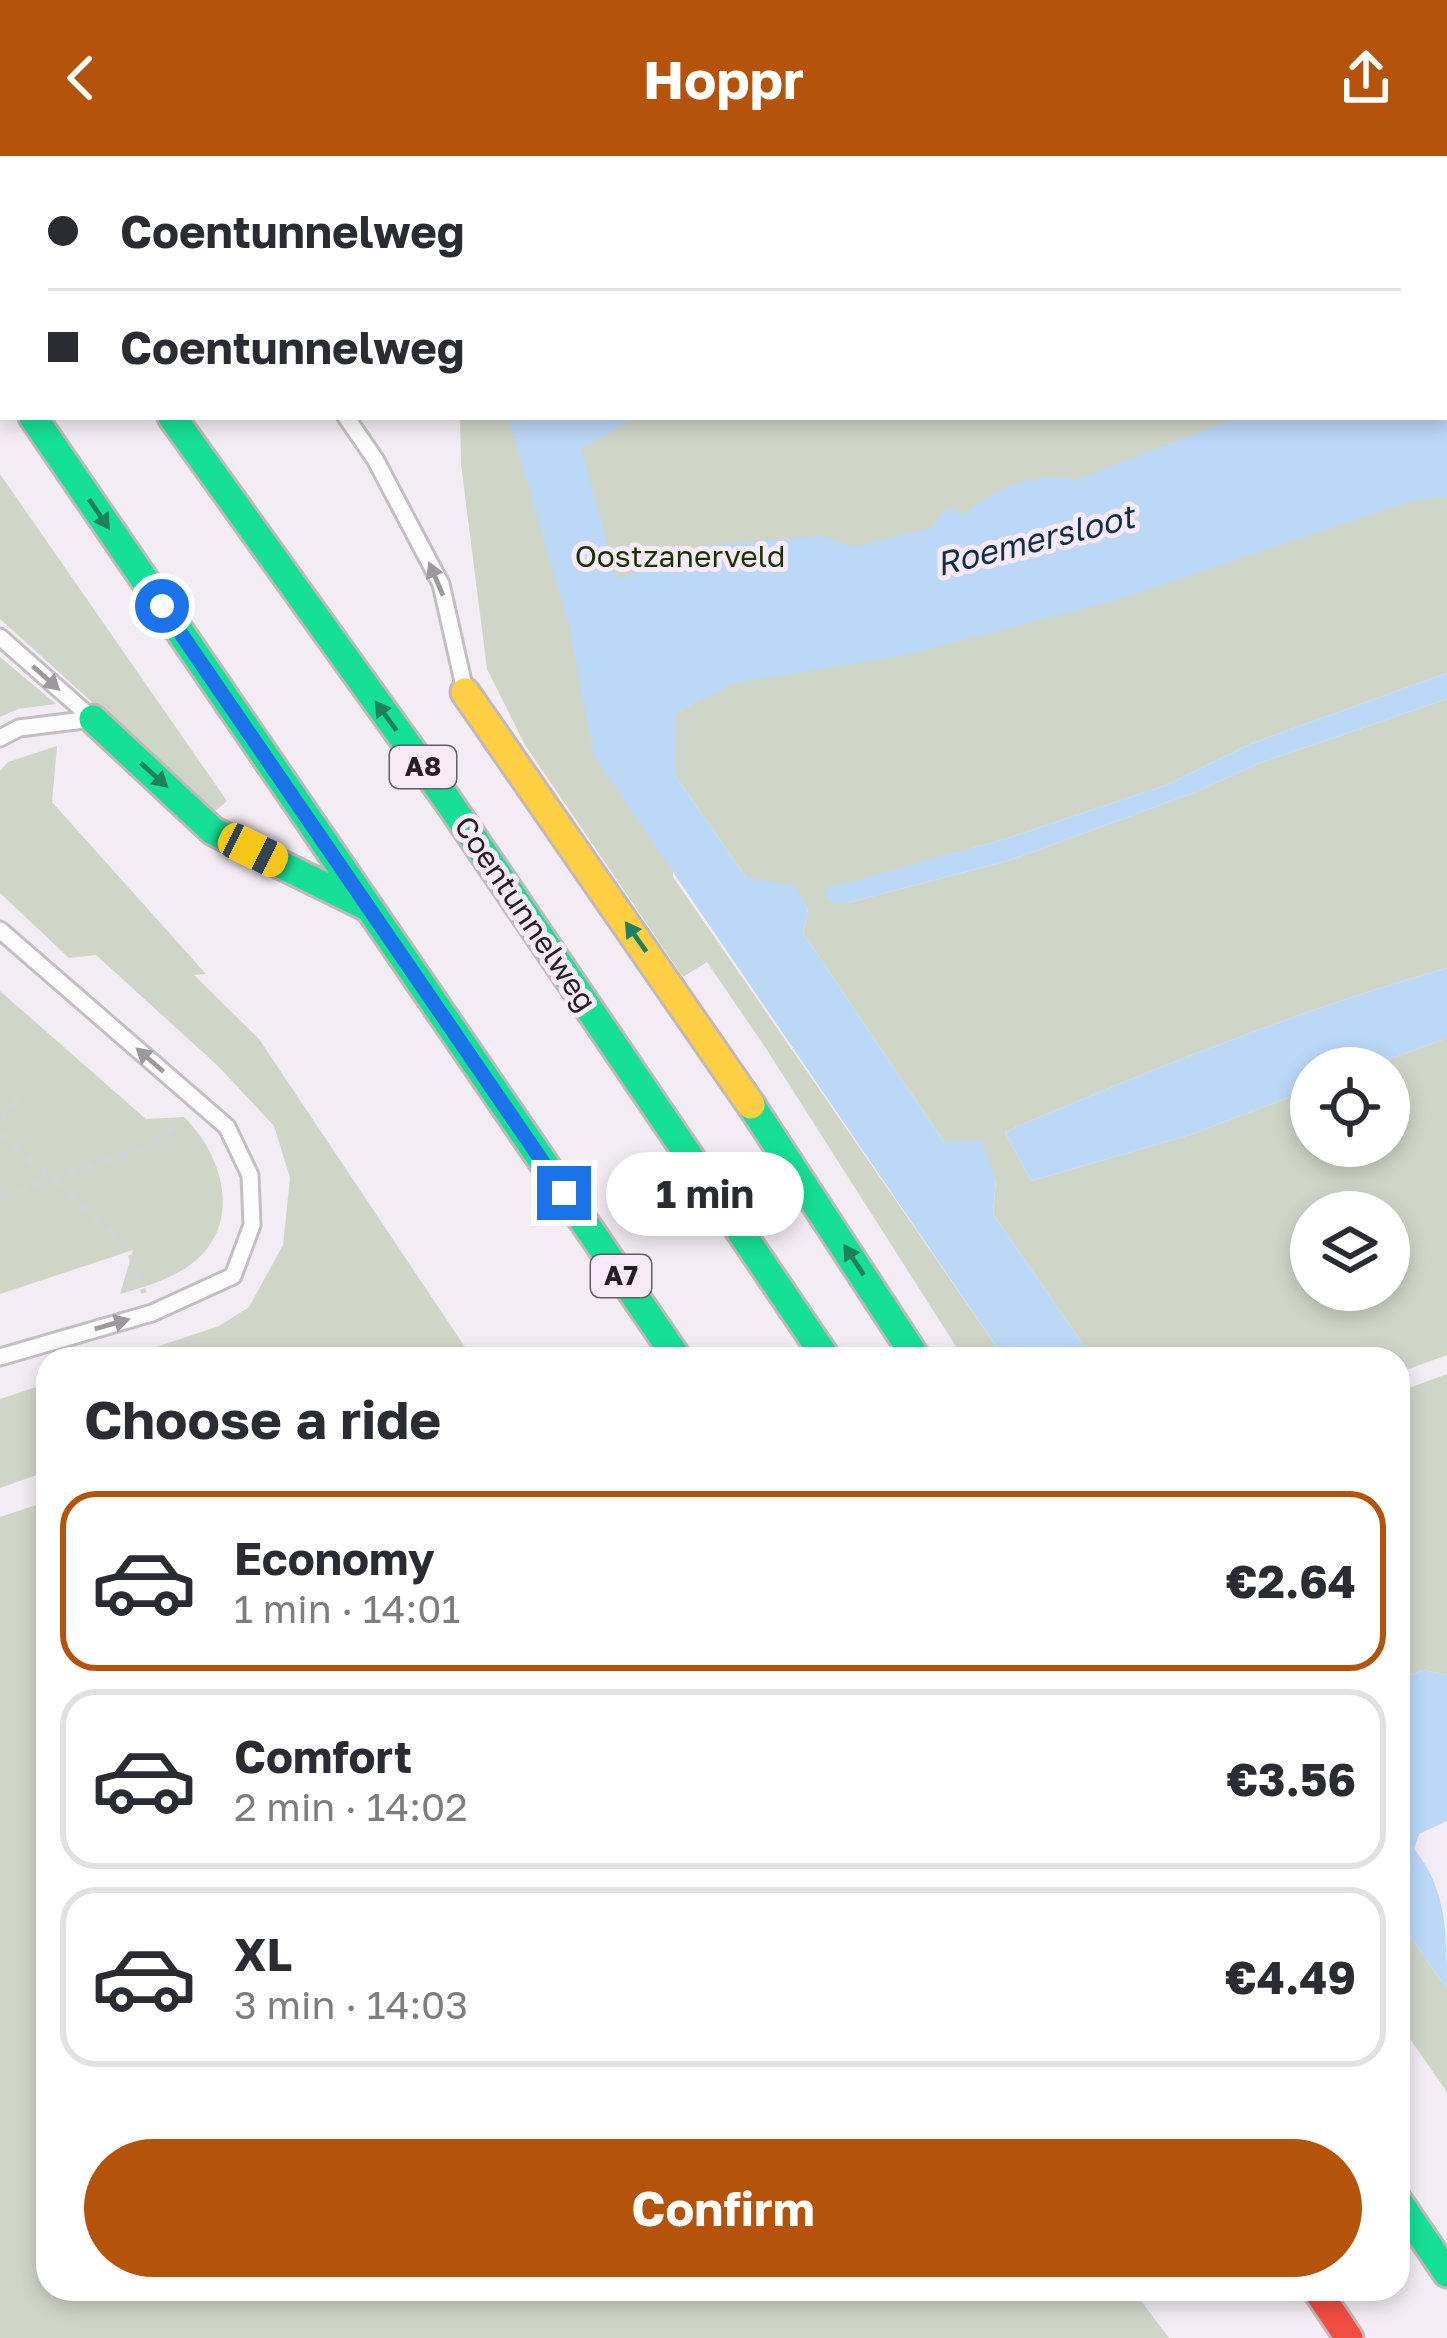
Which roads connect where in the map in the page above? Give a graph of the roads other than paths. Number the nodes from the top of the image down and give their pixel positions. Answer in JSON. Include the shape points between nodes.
{"nodes":[{"id":1,"x":34,"y":420,"type":"edge"},
{"id":2,"x":174,"y":420,"type":"edge"},
{"id":3,"x":348,"y":420,"type":"edge"},
{"id":4,"x":0,"y":637,"type":"edge"},
{"id":5,"x":465,"y":692,"type":"joint"},
{"id":6,"x":93,"y":719,"type":"junction"},
{"id":7,"x":0,"y":738,"type":"edge"},
{"id":8,"x":370,"y":909,"type":"junction"},
{"id":9,"x":0,"y":930,"type":"edge"},
{"id":10,"x":670,"y":1347,"type":"edge"},
{"id":11,"x":819,"y":1347,"type":"edge"},
{"id":12,"x":909,"y":1347,"type":"edge"},
{"id":13,"x":0,"y":1357,"type":"edge"},
{"id":14,"x":1410,"y":2219,"type":"edge"},
{"id":15,"x":1447,"y":2273,"type":"edge"},
{"id":16,"x":1324,"y":2301,"type":"edge"},
{"id":17,"x":1349,"y":2338,"type":"edge"}],
"edges":[{"from":1,"to":8,"type":"highway","number":"A7","one_way":true},
{"from":11,"to":2,"type":"highway","name":"Coentunnelweg","number":"A8","one_way":true,"via":[[448,801]]},
{"from":5,"to":3,"type":"lane","number":"A8","one_way":true,"via":[[441,584]]},
{"from":4,"to":6,"type":"lane","one_way":true},
{"from":12,"to":5,"type":"highway","number":"A8","one_way":true},
{"from":6,"to":7,"type":"lane"},
{"from":6,"to":8,"type":"highway","one_way":true,"via":[[214,831]]},
{"from":8,"to":10,"type":"highway","number":"A7"},
{"from":13,"to":9,"type":"lane","one_way":true,"via":[[152,1313],[233,1276],[252,1225],[250,1175],[227,1127]]},
{"from":14,"to":15,"type":"highway"},
{"from":16,"to":17,"type":"highway"}]}
